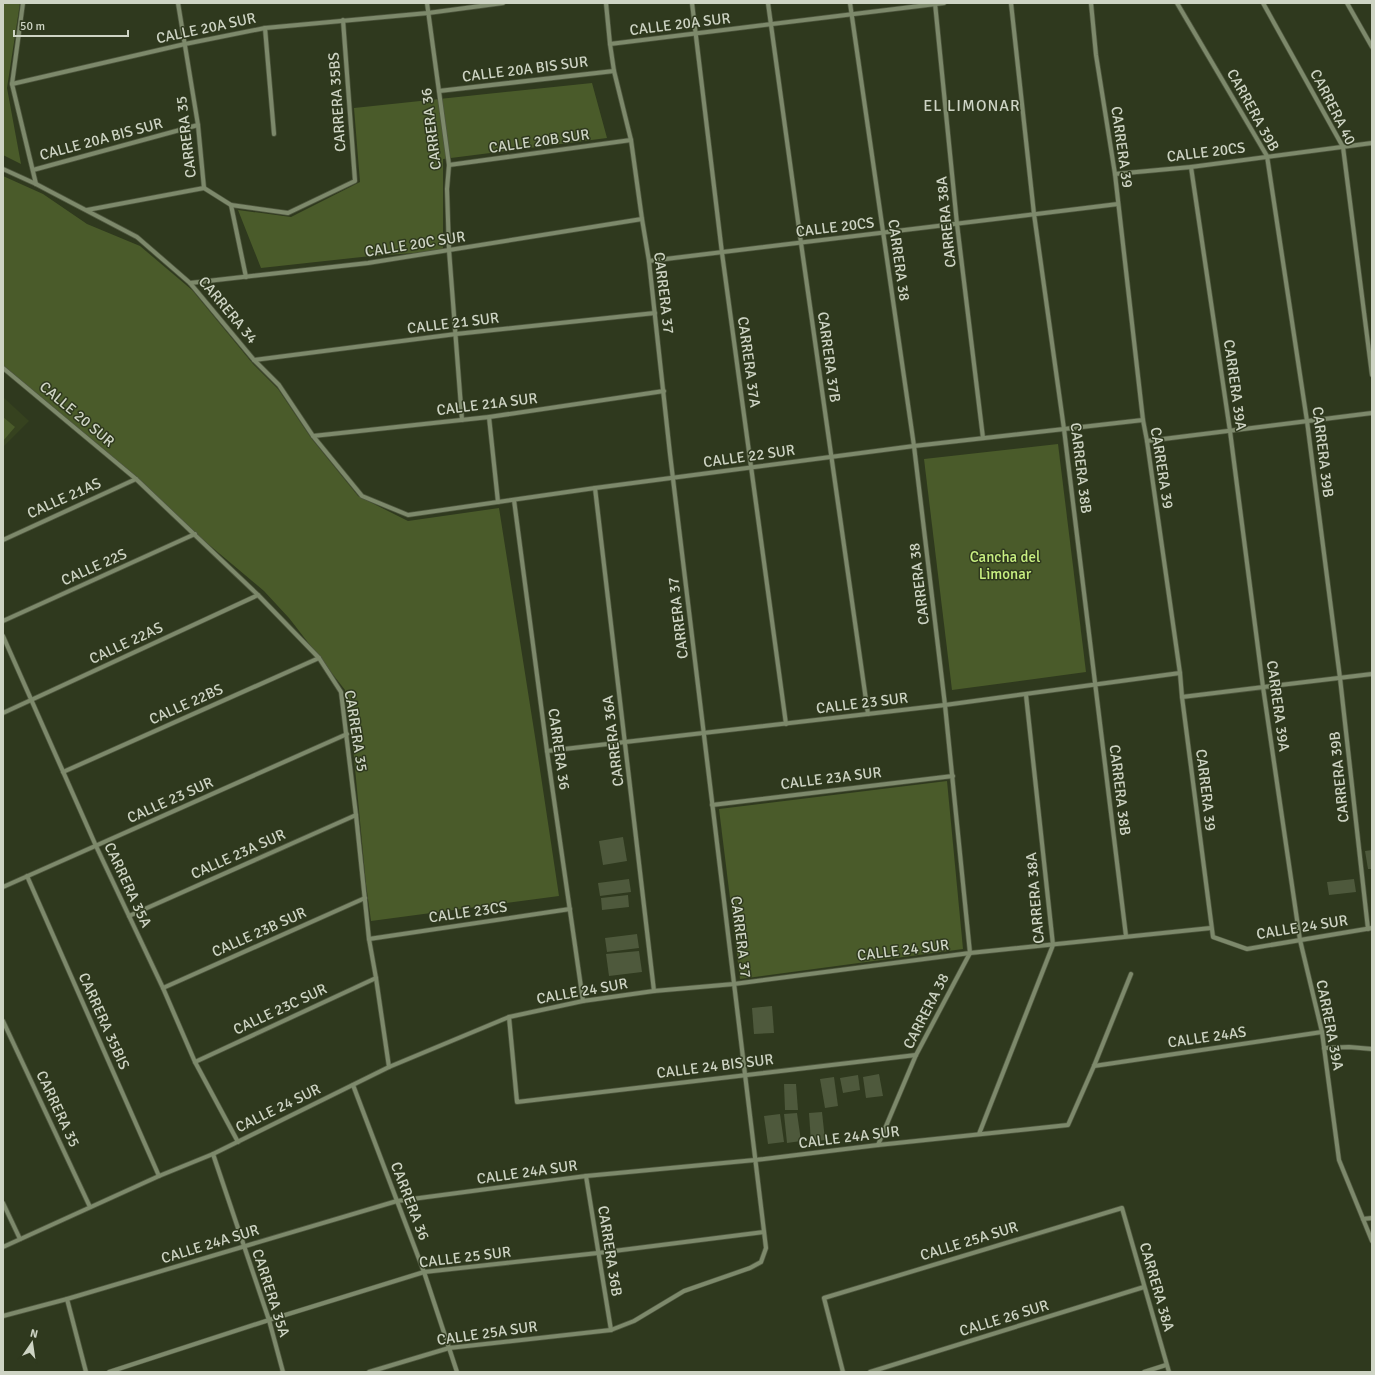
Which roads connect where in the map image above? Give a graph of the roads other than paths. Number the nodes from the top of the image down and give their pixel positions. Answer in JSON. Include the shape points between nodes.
{"nodes":[{"id":1,"x":23,"y":3,"type":"edge"},
{"id":2,"x":178,"y":3,"type":"edge"},
{"id":3,"x":427,"y":3,"type":"edge"},
{"id":4,"x":503,"y":3,"type":"edge"},
{"id":5,"x":606,"y":3,"type":"edge"},
{"id":6,"x":692,"y":3,"type":"edge"},
{"id":7,"x":768,"y":3,"type":"edge"},
{"id":8,"x":850,"y":3,"type":"edge"},
{"id":9,"x":944,"y":3,"type":"edge"},
{"id":10,"x":1011,"y":3,"type":"edge"},
{"id":11,"x":1091,"y":3,"type":"edge"},
{"id":12,"x":1177,"y":3,"type":"edge"},
{"id":13,"x":1263,"y":3,"type":"edge"},
{"id":14,"x":1347,"y":3,"type":"edge"},
{"id":15,"x":935,"y":4,"type":"edge"},
{"id":16,"x":428,"y":13,"type":"junction"},
{"id":17,"x":851,"y":14,"type":"junction"},
{"id":18,"x":343,"y":20,"type":"junction"},
{"id":19,"x":771,"y":24,"type":"junction"},
{"id":20,"x":265,"y":28,"type":"junction"},
{"id":21,"x":695,"y":34,"type":"junction"},
{"id":22,"x":185,"y":44,"type":"junction"},
{"id":23,"x":610,"y":44,"type":"junction"},
{"id":24,"x":1372,"y":47,"type":"edge"},
{"id":25,"x":614,"y":71,"type":"junction"},
{"id":26,"x":12,"y":84,"type":"junction"},
{"id":27,"x":439,"y":91,"type":"junction"},
{"id":28,"x":198,"y":125,"type":"junction"},
{"id":29,"x":274,"y":134,"type":"dead end"},
{"id":30,"x":631,"y":140,"type":"junction"},
{"id":31,"x":1372,"y":143,"type":"edge"},
{"id":32,"x":1343,"y":147,"type":"junction"},
{"id":33,"x":1267,"y":156,"type":"junction"},
{"id":34,"x":449,"y":166,"type":"junction"},
{"id":35,"x":1191,"y":167,"type":"junction"},
{"id":36,"x":3,"y":168,"type":"edge"},
{"id":37,"x":33,"y":170,"type":"junction"},
{"id":38,"x":1115,"y":174,"type":"junction"},
{"id":39,"x":36,"y":184,"type":"junction"},
{"id":40,"x":204,"y":188,"type":"junction"},
{"id":41,"x":1118,"y":204,"type":"junction"},
{"id":42,"x":230,"y":205,"type":"junction"},
{"id":43,"x":87,"y":210,"type":"junction"},
{"id":44,"x":1034,"y":214,"type":"junction"},
{"id":45,"x":642,"y":219,"type":"junction"},
{"id":46,"x":957,"y":224,"type":"junction"},
{"id":47,"x":883,"y":233,"type":"junction"},
{"id":48,"x":801,"y":243,"type":"junction"},
{"id":49,"x":449,"y":250,"type":"junction"},
{"id":50,"x":722,"y":253,"type":"junction"},
{"id":51,"x":649,"y":261,"type":"junction"},
{"id":52,"x":246,"y":278,"type":"junction"},
{"id":53,"x":190,"y":283,"type":"junction"},
{"id":54,"x":655,"y":312,"type":"junction"},
{"id":55,"x":456,"y":334,"type":"junction"},
{"id":56,"x":254,"y":360,"type":"junction"},
{"id":57,"x":3,"y":368,"type":"edge"},
{"id":58,"x":1372,"y":375,"type":"edge"},
{"id":59,"x":664,"y":391,"type":"junction"},
{"id":60,"x":1372,"y":412,"type":"edge"},
{"id":61,"x":489,"y":417,"type":"junction"},
{"id":62,"x":462,"y":420,"type":"junction"},
{"id":63,"x":1143,"y":420,"type":"junction"},
{"id":64,"x":1307,"y":421,"type":"junction"},
{"id":65,"x":1064,"y":429,"type":"junction"},
{"id":66,"x":1230,"y":431,"type":"junction"},
{"id":67,"x":313,"y":436,"type":"junction"},
{"id":68,"x":983,"y":438,"type":"junction"},
{"id":69,"x":1147,"y":441,"type":"junction"},
{"id":70,"x":914,"y":446,"type":"junction"},
{"id":71,"x":831,"y":457,"type":"junction"},
{"id":72,"x":751,"y":468,"type":"junction"},
{"id":73,"x":136,"y":479,"type":"junction"},
{"id":74,"x":673,"y":479,"type":"junction"},
{"id":75,"x":595,"y":488,"type":"junction"},
{"id":76,"x":362,"y":496,"type":"joint"},
{"id":77,"x":514,"y":500,"type":"junction"},
{"id":78,"x":498,"y":502,"type":"junction"},
{"id":79,"x":195,"y":534,"type":"junction"},
{"id":80,"x":3,"y":540,"type":"edge"},
{"id":81,"x":258,"y":595,"type":"junction"},
{"id":82,"x":3,"y":621,"type":"edge"},
{"id":83,"x":3,"y":636,"type":"edge"},
{"id":84,"x":319,"y":658,"type":"junction"},
{"id":85,"x":1180,"y":673,"type":"junction"},
{"id":86,"x":1372,"y":674,"type":"edge"},
{"id":87,"x":1340,"y":678,"type":"junction"},
{"id":88,"x":1095,"y":685,"type":"junction"},
{"id":89,"x":1263,"y":687,"type":"junction"},
{"id":90,"x":1026,"y":695,"type":"junction"},
{"id":91,"x":1182,"y":697,"type":"junction"},
{"id":92,"x":32,"y":700,"type":"junction"},
{"id":93,"x":945,"y":705,"type":"junction"},
{"id":94,"x":3,"y":713,"type":"edge"},
{"id":95,"x":868,"y":714,"type":"junction"},
{"id":96,"x":786,"y":724,"type":"junction"},
{"id":97,"x":704,"y":733,"type":"junction"},
{"id":98,"x":347,"y":734,"type":"junction"},
{"id":99,"x":625,"y":743,"type":"junction"},
{"id":100,"x":547,"y":752,"type":"junction"},
{"id":101,"x":63,"y":772,"type":"junction"},
{"id":102,"x":952,"y":776,"type":"junction"},
{"id":103,"x":712,"y":805,"type":"junction"},
{"id":104,"x":356,"y":815,"type":"junction"},
{"id":105,"x":96,"y":846,"type":"junction"},
{"id":106,"x":27,"y":876,"type":"junction"},
{"id":107,"x":3,"y":887,"type":"edge"},
{"id":108,"x":365,"y":898,"type":"junction"},
{"id":109,"x":570,"y":909,"type":"junction"},
{"id":110,"x":129,"y":916,"type":"junction"},
{"id":111,"x":1211,"y":928,"type":"junction"},
{"id":112,"x":1370,"y":928,"type":"edge"},
{"id":113,"x":1126,"y":936,"type":"junction"},
{"id":114,"x":1213,"y":937,"type":"joint"},
{"id":115,"x":369,"y":939,"type":"junction"},
{"id":116,"x":1300,"y":940,"type":"junction"},
{"id":117,"x":1053,"y":945,"type":"junction"},
{"id":118,"x":970,"y":953,"type":"junction"},
{"id":119,"x":1131,"y":974,"type":"dead end"},
{"id":120,"x":376,"y":978,"type":"junction"},
{"id":121,"x":734,"y":984,"type":"junction"},
{"id":122,"x":164,"y":988,"type":"junction"},
{"id":123,"x":654,"y":991,"type":"junction"},
{"id":124,"x":583,"y":1001,"type":"junction"},
{"id":125,"x":509,"y":1017,"type":"junction"},
{"id":126,"x":3,"y":1021,"type":"edge"},
{"id":127,"x":1322,"y":1032,"type":"junction"},
{"id":128,"x":1324,"y":1048,"type":"junction"},
{"id":129,"x":1372,"y":1049,"type":"edge"},
{"id":130,"x":916,"y":1055,"type":"junction"},
{"id":131,"x":195,"y":1062,"type":"junction"},
{"id":132,"x":1094,"y":1066,"type":"junction"},
{"id":133,"x":388,"y":1068,"type":"junction"},
{"id":134,"x":746,"y":1075,"type":"junction"},
{"id":135,"x":353,"y":1085,"type":"junction"},
{"id":136,"x":979,"y":1134,"type":"junction"},
{"id":137,"x":238,"y":1142,"type":"junction"},
{"id":138,"x":878,"y":1145,"type":"junction"},
{"id":139,"x":213,"y":1154,"type":"junction"},
{"id":140,"x":755,"y":1160,"type":"junction"},
{"id":141,"x":159,"y":1176,"type":"junction"},
{"id":142,"x":586,"y":1176,"type":"junction"},
{"id":143,"x":397,"y":1201,"type":"junction"},
{"id":144,"x":3,"y":1203,"type":"edge"},
{"id":145,"x":90,"y":1207,"type":"junction"},
{"id":146,"x":1122,"y":1208,"type":"joint"},
{"id":147,"x":1372,"y":1218,"type":"edge"},
{"id":148,"x":1363,"y":1219,"type":"junction"},
{"id":149,"x":764,"y":1232,"type":"junction"},
{"id":150,"x":20,"y":1240,"type":"junction"},
{"id":151,"x":1372,"y":1241,"type":"edge"},
{"id":152,"x":3,"y":1247,"type":"edge"},
{"id":153,"x":243,"y":1247,"type":"junction"},
{"id":154,"x":598,"y":1253,"type":"junction"},
{"id":155,"x":424,"y":1272,"type":"junction"},
{"id":156,"x":1144,"y":1287,"type":"junction"},
{"id":157,"x":67,"y":1299,"type":"junction"},
{"id":158,"x":3,"y":1316,"type":"edge"},
{"id":159,"x":269,"y":1320,"type":"junction"},
{"id":160,"x":611,"y":1330,"type":"junction"},
{"id":161,"x":449,"y":1348,"type":"junction"},
{"id":162,"x":1166,"y":1365,"type":"junction"},
{"id":163,"x":86,"y":1372,"type":"edge"},
{"id":164,"x":109,"y":1372,"type":"edge"},
{"id":165,"x":283,"y":1372,"type":"edge"},
{"id":166,"x":369,"y":1372,"type":"edge"},
{"id":167,"x":457,"y":1372,"type":"edge"},
{"id":168,"x":843,"y":1372,"type":"edge"},
{"id":169,"x":870,"y":1372,"type":"edge"},
{"id":170,"x":1144,"y":1372,"type":"edge"},
{"id":171,"x":1169,"y":1372,"type":"edge"}],
"edges":[{"from":1,"to":26,"type":"street"},
{"from":2,"to":22,"type":"street","name":"CARRERA 35"},
{"from":3,"to":16,"type":"street","name":"CARRERA 36"},
{"from":4,"to":16,"type":"street","name":"CALLE 20A SUR"},
{"from":5,"to":23,"type":"street","name":"CARRERA 37"},
{"from":6,"to":21,"type":"street","name":"CARRERA 37A"},
{"from":7,"to":19,"type":"street","name":"CARRERA 37B"},
{"from":8,"to":17,"type":"street","name":"CARRERA 38"},
{"from":9,"to":15,"type":"street","name":"CALLE 20A SUR"},
{"from":10,"to":44,"type":"street","name":"CARRERA 38B"},
{"from":11,"to":38,"type":"street","name":"CARRERA 39","via":[[1096,55]]},
{"from":12,"to":33,"type":"street","name":"CARRERA 39B"},
{"from":13,"to":32,"type":"street","name":"CARRERA 40"},
{"from":14,"to":24,"type":"street"},
{"from":15,"to":17,"type":"street","name":"CALLE 20A SUR"},
{"from":15,"to":46,"type":"street","name":"CARRERA 38A"},
{"from":16,"to":18,"type":"street","name":"CALLE 20A SUR"},
{"from":16,"to":27,"type":"street","name":"CARRERA 36"},
{"from":17,"to":19,"type":"street","name":"CALLE 20A SUR"},
{"from":17,"to":47,"type":"street","name":"CARRERA 38"},
{"from":18,"to":20,"type":"street","name":"CALLE 20A SUR"},
{"from":18,"to":42,"type":"street","name":"CARRERA 35BS","via":[[355,181],[288,213]]},
{"from":19,"to":21,"type":"street","name":"CALLE 20A SUR"},
{"from":19,"to":48,"type":"street","name":"CARRERA 37B"},
{"from":20,"to":22,"type":"street","name":"CALLE 20A SUR"},
{"from":20,"to":29,"type":"street"},
{"from":21,"to":23,"type":"street","name":"CALLE 20A SUR"},
{"from":21,"to":50,"type":"street","name":"CARRERA 37A"},
{"from":22,"to":26,"type":"street","name":"CALLE 20A SUR"},
{"from":22,"to":28,"type":"street","name":"CARRERA 35"},
{"from":23,"to":25,"type":"street","name":"CARRERA 37"},
{"from":25,"to":27,"type":"street","name":"CALLE 20A BIS SUR"},
{"from":25,"to":30,"type":"street","name":"CARRERA 37"},
{"from":26,"to":37,"type":"street"},
{"from":27,"to":34,"type":"street","name":"CARRERA 36"},
{"from":28,"to":37,"type":"street","name":"CALLE 20A BIS SUR"},
{"from":28,"to":40,"type":"street","name":"CARRERA 35"},
{"from":30,"to":34,"type":"street","name":"CALLE 20B SUR"},
{"from":30,"to":45,"type":"street","name":"CARRERA 37"},
{"from":31,"to":32,"type":"street","name":"CALLE 20CS"},
{"from":32,"to":33,"type":"street","name":"CALLE 20CS"},
{"from":32,"to":58,"type":"street","name":"CARRERA 40"},
{"from":33,"to":35,"type":"street","name":"CALLE 20CS"},
{"from":33,"to":64,"type":"street","name":"CARRERA 39B"},
{"from":34,"to":49,"type":"street","name":"CARRERA 36"},
{"from":35,"to":38,"type":"street","name":"CALLE 20CS"},
{"from":35,"to":66,"type":"street","name":"CARRERA 39A"},
{"from":36,"to":39,"type":"street","name":"CARRERA 34"},
{"from":37,"to":39,"type":"street"},
{"from":38,"to":41,"type":"street","name":"CARRERA 39"},
{"from":39,"to":43,"type":"street","name":"CARRERA 34"},
{"from":40,"to":42,"type":"street","name":"CARRERA 35"},
{"from":40,"to":43,"type":"street"},
{"from":41,"to":44,"type":"street","name":"CALLE 20CS"},
{"from":41,"to":63,"type":"street","name":"CARRERA 39"},
{"from":42,"to":52,"type":"street"},
{"from":43,"to":53,"type":"street","name":"CARRERA 34","via":[[137,237]]},
{"from":44,"to":46,"type":"street","name":"CALLE 20CS"},
{"from":44,"to":65,"type":"street","name":"CARRERA 38B"},
{"from":45,"to":49,"type":"street","name":"CALLE 20C SUR"},
{"from":45,"to":51,"type":"street","name":"CARRERA 37"},
{"from":46,"to":47,"type":"street","name":"CALLE 20CS"},
{"from":46,"to":68,"type":"street","name":"CARRERA 38A"},
{"from":47,"to":48,"type":"street","name":"CALLE 20CS"},
{"from":47,"to":70,"type":"street","name":"CARRERA 38"},
{"from":48,"to":50,"type":"street","name":"CALLE 20CS"},
{"from":48,"to":71,"type":"street","name":"CARRERA 37B"},
{"from":49,"to":52,"type":"street","name":"CALLE 20C SUR","via":[[368,264]]},
{"from":49,"to":55,"type":"street","name":"CARRERA 36"},
{"from":50,"to":51,"type":"street","name":"CALLE 20CS"},
{"from":50,"to":72,"type":"street","name":"CARRERA 37A"},
{"from":51,"to":54,"type":"street","name":"CARRERA 37"},
{"from":52,"to":53,"type":"street","name":"CALLE 20C SUR"},
{"from":53,"to":56,"type":"street","name":"CARRERA 34"},
{"from":54,"to":55,"type":"street","name":"CALLE 21 SUR"},
{"from":54,"to":59,"type":"street","name":"CARRERA 37"},
{"from":55,"to":56,"type":"street","name":"CALLE 21 SUR"},
{"from":55,"to":62,"type":"street","name":"CARRERA 36"},
{"from":56,"to":67,"type":"street","name":"CARRERA 34","via":[[279,386]]},
{"from":57,"to":73,"type":"street","name":"CALLE 20 SUR"},
{"from":59,"to":61,"type":"street","name":"CALLE 21A SUR"},
{"from":59,"to":74,"type":"street","name":"CARRERA 37"},
{"from":60,"to":64,"type":"street"},
{"from":61,"to":62,"type":"street","name":"CALLE 21A SUR"},
{"from":61,"to":78,"type":"street"},
{"from":62,"to":67,"type":"street","name":"CALLE 21A SUR"},
{"from":63,"to":65,"type":"street","name":"CALLE 22 SUR"},
{"from":63,"to":69,"type":"street","name":"CARRERA 39"},
{"from":64,"to":66,"type":"street"},
{"from":64,"to":87,"type":"street","name":"CARRERA 39B"},
{"from":65,"to":68,"type":"street","name":"CALLE 22 SUR"},
{"from":65,"to":88,"type":"street","name":"CARRERA 38B"},
{"from":66,"to":69,"type":"street"},
{"from":66,"to":89,"type":"street","name":"CARRERA 39A"},
{"from":67,"to":76,"type":"street","name":"CARRERA 34"},
{"from":68,"to":70,"type":"street","name":"CALLE 22 SUR"},
{"from":69,"to":85,"type":"street","name":"CARRERA 39"},
{"from":70,"to":71,"type":"street","name":"CALLE 22 SUR"},
{"from":70,"to":93,"type":"street","name":"CARRERA 38"},
{"from":71,"to":72,"type":"street","name":"CALLE 22 SUR"},
{"from":71,"to":95,"type":"street","name":"CARRERA 37B"},
{"from":72,"to":74,"type":"street","name":"CALLE 22 SUR"},
{"from":72,"to":96,"type":"street","name":"CARRERA 37A"},
{"from":73,"to":79,"type":"street","name":"CARRERA 35"},
{"from":73,"to":80,"type":"street","name":"CALLE 21AS"},
{"from":74,"to":75,"type":"street","name":"CALLE 22 SUR"},
{"from":74,"to":97,"type":"street","name":"CARRERA 37"},
{"from":75,"to":77,"type":"street","name":"CALLE 22 SUR"},
{"from":75,"to":99,"type":"street","name":"CARRERA 36A"},
{"from":76,"to":78,"type":"street","name":"CALLE 22 SUR","via":[[408,515]]},
{"from":77,"to":78,"type":"street","name":"CALLE 22 SUR"},
{"from":77,"to":100,"type":"street","name":"CARRERA 36"},
{"from":79,"to":81,"type":"street","name":"CARRERA 35"},
{"from":79,"to":82,"type":"street","name":"CALLE 22S"},
{"from":81,"to":84,"type":"street","name":"CARRERA 35"},
{"from":81,"to":92,"type":"street","name":"CALLE 22AS"},
{"from":83,"to":92,"type":"street","name":"CARRERA 35A"},
{"from":84,"to":98,"type":"street","name":"CARRERA 35","via":[[341,692]]},
{"from":84,"to":101,"type":"street","name":"CALLE 22BS"},
{"from":85,"to":88,"type":"street","name":"CALLE 23 SUR"},
{"from":85,"to":91,"type":"street","name":"CARRERA 39"},
{"from":86,"to":87,"type":"street"},
{"from":87,"to":89,"type":"street"},
{"from":87,"to":112,"type":"street","name":"CARRERA 39B"},
{"from":88,"to":90,"type":"street","name":"CALLE 23 SUR"},
{"from":88,"to":113,"type":"street","name":"CARRERA 38B"},
{"from":89,"to":91,"type":"street"},
{"from":89,"to":116,"type":"street","name":"CARRERA 39A"},
{"from":90,"to":93,"type":"street","name":"CALLE 23 SUR"},
{"from":90,"to":117,"type":"street","name":"CARRERA 38A"},
{"from":91,"to":111,"type":"street","name":"CARRERA 39"},
{"from":92,"to":94,"type":"street","name":"CALLE 22AS"},
{"from":92,"to":101,"type":"street","name":"CARRERA 35A"},
{"from":93,"to":95,"type":"street","name":"CALLE 23 SUR"},
{"from":93,"to":102,"type":"street","name":"CARRERA 38"},
{"from":95,"to":96,"type":"street","name":"CALLE 23 SUR"},
{"from":96,"to":97,"type":"street","name":"CALLE 23 SUR"},
{"from":97,"to":99,"type":"street","name":"CALLE 23 SUR"},
{"from":97,"to":103,"type":"street","name":"CARRERA 37"},
{"from":98,"to":104,"type":"street","name":"CARRERA 35"},
{"from":98,"to":105,"type":"street","name":"CALLE 23 SUR"},
{"from":99,"to":100,"type":"street","name":"CALLE 23 SUR"},
{"from":99,"to":123,"type":"street","name":"CARRERA 36A"},
{"from":100,"to":109,"type":"street","name":"CARRERA 36"},
{"from":101,"to":105,"type":"street","name":"CARRERA 35A"},
{"from":102,"to":103,"type":"street","name":"CALLE 23A SUR"},
{"from":102,"to":118,"type":"street","name":"CARRERA 38"},
{"from":103,"to":121,"type":"street","name":"CARRERA 37"},
{"from":104,"to":108,"type":"street","name":"CARRERA 35"},
{"from":104,"to":110,"type":"street","name":"CALLE 23A SUR"},
{"from":105,"to":106,"type":"street","name":"CALLE 23 SUR"},
{"from":105,"to":110,"type":"street","name":"CARRERA 35A"},
{"from":106,"to":107,"type":"street","name":"CALLE 23 SUR"},
{"from":106,"to":141,"type":"street","name":"CARRERA 35BIS"},
{"from":108,"to":115,"type":"street","name":"CARRERA 35"},
{"from":108,"to":122,"type":"street","name":"CALLE 23B SUR"},
{"from":109,"to":115,"type":"street","name":"CALLE 23CS"},
{"from":109,"to":124,"type":"street","name":"CARRERA 36"},
{"from":110,"to":122,"type":"street","name":"CARRERA 35A"},
{"from":111,"to":113,"type":"street","name":"CALLE 24 SUR"},
{"from":111,"to":114,"type":"street","name":"CARRERA 39"},
{"from":112,"to":116,"type":"street","name":"CALLE 24 SUR"},
{"from":113,"to":117,"type":"street","name":"CALLE 24 SUR"},
{"from":114,"to":116,"type":"street","name":"CALLE 24 SUR","via":[[1247,949]]},
{"from":115,"to":120,"type":"street","name":"CARRERA 35"},
{"from":116,"to":127,"type":"street","name":"CARRERA 39A"},
{"from":117,"to":118,"type":"street","name":"CALLE 24 SUR"},
{"from":117,"to":136,"type":"street","name":"CARRERA 38A"},
{"from":118,"to":121,"type":"street","name":"CALLE 24 SUR"},
{"from":118,"to":130,"type":"street","name":"CARRERA 38"},
{"from":119,"to":132,"type":"street"},
{"from":120,"to":131,"type":"street","name":"CALLE 23C SUR"},
{"from":120,"to":133,"type":"street","name":"CARRERA 35"},
{"from":121,"to":123,"type":"street","name":"CALLE 24 SUR"},
{"from":121,"to":134,"type":"street","name":"CARRERA 37"},
{"from":122,"to":131,"type":"street","name":"CARRERA 35A"},
{"from":123,"to":124,"type":"street","name":"CALLE 24 SUR"},
{"from":124,"to":125,"type":"street","name":"CALLE 24 SUR"},
{"from":125,"to":133,"type":"street","name":"CALLE 24 SUR"},
{"from":125,"to":134,"type":"street","name":"CALLE 24 BIS SUR","via":[[517,1102]]},
{"from":126,"to":145,"type":"street","name":"CARRERA 35"},
{"from":127,"to":128,"type":"street","name":"CARRERA 39A"},
{"from":127,"to":132,"type":"street","name":"CALLE 24AS"},
{"from":128,"to":129,"type":"street"},
{"from":128,"to":148,"type":"street","name":"CARRERA 39A","via":[[1339,1160]]},
{"from":130,"to":134,"type":"street","name":"CALLE 24 BIS SUR"},
{"from":130,"to":138,"type":"street","name":"CARRERA 38"},
{"from":131,"to":137,"type":"street","name":"CARRERA 35A"},
{"from":132,"to":136,"type":"street","name":"CALLE 24A SUR","via":[[1068,1125]]},
{"from":133,"to":135,"type":"street","name":"CALLE 24 SUR"},
{"from":134,"to":140,"type":"street","name":"CARRERA 37"},
{"from":135,"to":137,"type":"street","name":"CALLE 24 SUR"},
{"from":135,"to":143,"type":"street","name":"CARRERA 36"},
{"from":136,"to":138,"type":"street","name":"CALLE 24A SUR"},
{"from":137,"to":139,"type":"street","name":"CALLE 24 SUR"},
{"from":138,"to":140,"type":"street","name":"CALLE 24A SUR"},
{"from":139,"to":141,"type":"street","name":"CALLE 24 SUR"},
{"from":139,"to":153,"type":"street","name":"CARRERA 35A"},
{"from":140,"to":142,"type":"street","name":"CALLE 24A SUR"},
{"from":140,"to":149,"type":"street","name":"CARRERA 37"},
{"from":141,"to":145,"type":"street","name":"CALLE 24 SUR"},
{"from":142,"to":143,"type":"street","name":"CALLE 24A SUR"},
{"from":142,"to":154,"type":"street","name":"CARRERA 36B"},
{"from":143,"to":153,"type":"street","name":"CALLE 24A SUR"},
{"from":143,"to":155,"type":"street","name":"CARRERA 36"},
{"from":144,"to":150,"type":"street"},
{"from":145,"to":150,"type":"street","name":"CALLE 24 SUR"},
{"from":146,"to":156,"type":"street","name":"CARRERA 38A"},
{"from":146,"to":168,"type":"street","name":"CALLE 25A SUR","via":[[824,1298]]},
{"from":147,"to":148,"type":"street"},
{"from":148,"to":151,"type":"street","name":"CARRERA 39A"},
{"from":149,"to":154,"type":"street","name":"CALLE 25 SUR"},
{"from":149,"to":160,"type":"street","name":"CALLE 25A SUR","via":[[766,1248],[761,1262],[684,1291],[634,1321]]},
{"from":150,"to":152,"type":"street","name":"CALLE 24 SUR"},
{"from":153,"to":157,"type":"street","name":"CALLE 24A SUR"},
{"from":153,"to":159,"type":"street","name":"CARRERA 35A"},
{"from":154,"to":155,"type":"street","name":"CALLE 25 SUR"},
{"from":154,"to":160,"type":"street","name":"CARRERA 36B"},
{"from":155,"to":159,"type":"street","name":"CALLE 25 SUR"},
{"from":155,"to":161,"type":"street","name":"CARRERA 36"},
{"from":156,"to":162,"type":"street","name":"CARRERA 38A"},
{"from":156,"to":169,"type":"street","name":"CALLE 26 SUR"},
{"from":157,"to":158,"type":"street","name":"CALLE 24A SUR"},
{"from":157,"to":163,"type":"street"},
{"from":159,"to":164,"type":"street","name":"CALLE 25 SUR"},
{"from":159,"to":165,"type":"street","name":"CARRERA 35A"},
{"from":160,"to":161,"type":"street","name":"CALLE 25A SUR"},
{"from":161,"to":166,"type":"street","name":"CALLE 25A SUR"},
{"from":161,"to":167,"type":"street","name":"CARRERA 36"},
{"from":162,"to":170,"type":"street"},
{"from":162,"to":171,"type":"street","name":"CARRERA 38A"}]}
